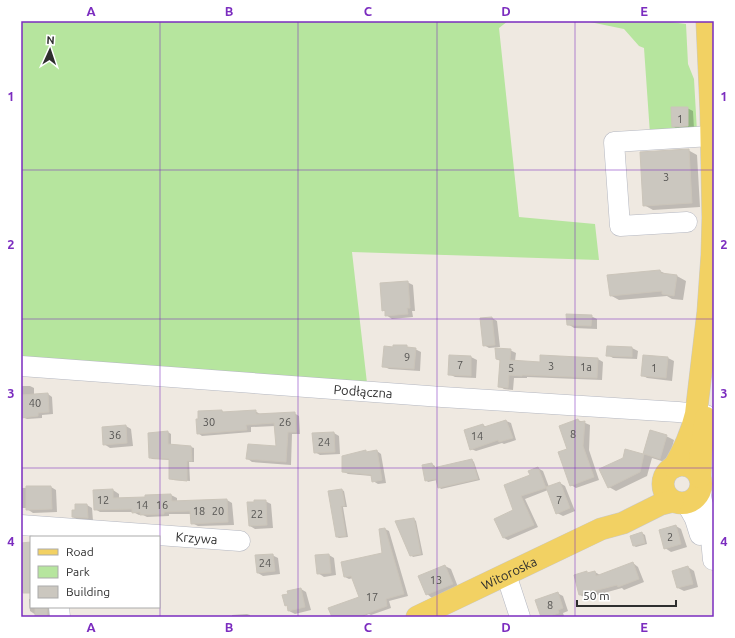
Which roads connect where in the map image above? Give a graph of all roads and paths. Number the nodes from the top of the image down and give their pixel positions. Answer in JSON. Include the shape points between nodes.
{"nodes":[{"id":1,"x":707,"y":21,"type":"edge"},
{"id":2,"x":712,"y":126,"type":"edge"},
{"id":3,"x":713,"y":218,"type":"edge"},
{"id":4,"x":687,"y":222,"type":"dead end"},
{"id":5,"x":714,"y":347,"type":"edge"},
{"id":6,"x":21,"y":366,"type":"edge"},
{"id":7,"x":701,"y":415,"type":"junction"},
{"id":8,"x":670,"y":472,"type":"junction"},
{"id":9,"x":690,"y":493,"type":"junction"},
{"id":10,"x":21,"y":525,"type":"edge"},
{"id":11,"x":601,"y":529,"type":"junction"},
{"id":12,"x":57,"y":533,"type":"edge"},
{"id":13,"x":126,"y":536,"type":"edge"},
{"id":14,"x":160,"y":538,"type":"edge"},
{"id":15,"x":240,"y":541,"type":"dead end"},
{"id":16,"x":713,"y":562,"type":"edge"},
{"id":17,"x":506,"y":574,"type":"junction"},
{"id":18,"x":416,"y":617,"type":"edge"},
{"id":19,"x":520,"y":617,"type":"edge"}],
"edges":[{"from":1,"to":2,"type":"main road"},
{"from":2,"to":3,"type":"main road"},
{"from":2,"to":4,"type":"street","via":[[614,142],[620,226]]},
{"from":3,"to":7,"type":"main road"},
{"from":5,"to":7,"type":"main road"},
{"from":6,"to":7,"type":"street","name":"Podłączna"},
{"from":7,"to":8,"type":"main road","name":"Witoroska"},
{"from":7,"to":9,"type":"main road","via":[[701,451]]},
{"from":8,"to":9,"type":"main road","via":[[664,481],[667,496]]},
{"from":8,"to":9,"type":"main road","via":[[679,466],[694,469]]},
{"from":8,"to":11,"type":"main road","name":"Witoroska","via":[[647,494],[617,514]]},
{"from":9,"to":11,"type":"main road","name":"Witoroska","via":[[623,523]]},
{"from":9,"to":16,"type":"street","via":[[690,510]]},
{"from":10,"to":12,"type":"street","name":"Krzywa"},
{"from":11,"to":17,"type":"main road","name":"Witoroska"},
{"from":12,"to":13,"type":"street","name":"Krzywa"},
{"from":14,"to":15,"type":"street","name":"Krzywa"},
{"from":17,"to":18,"type":"main road","name":"Witoroska"},
{"from":17,"to":19,"type":"street"}]}
